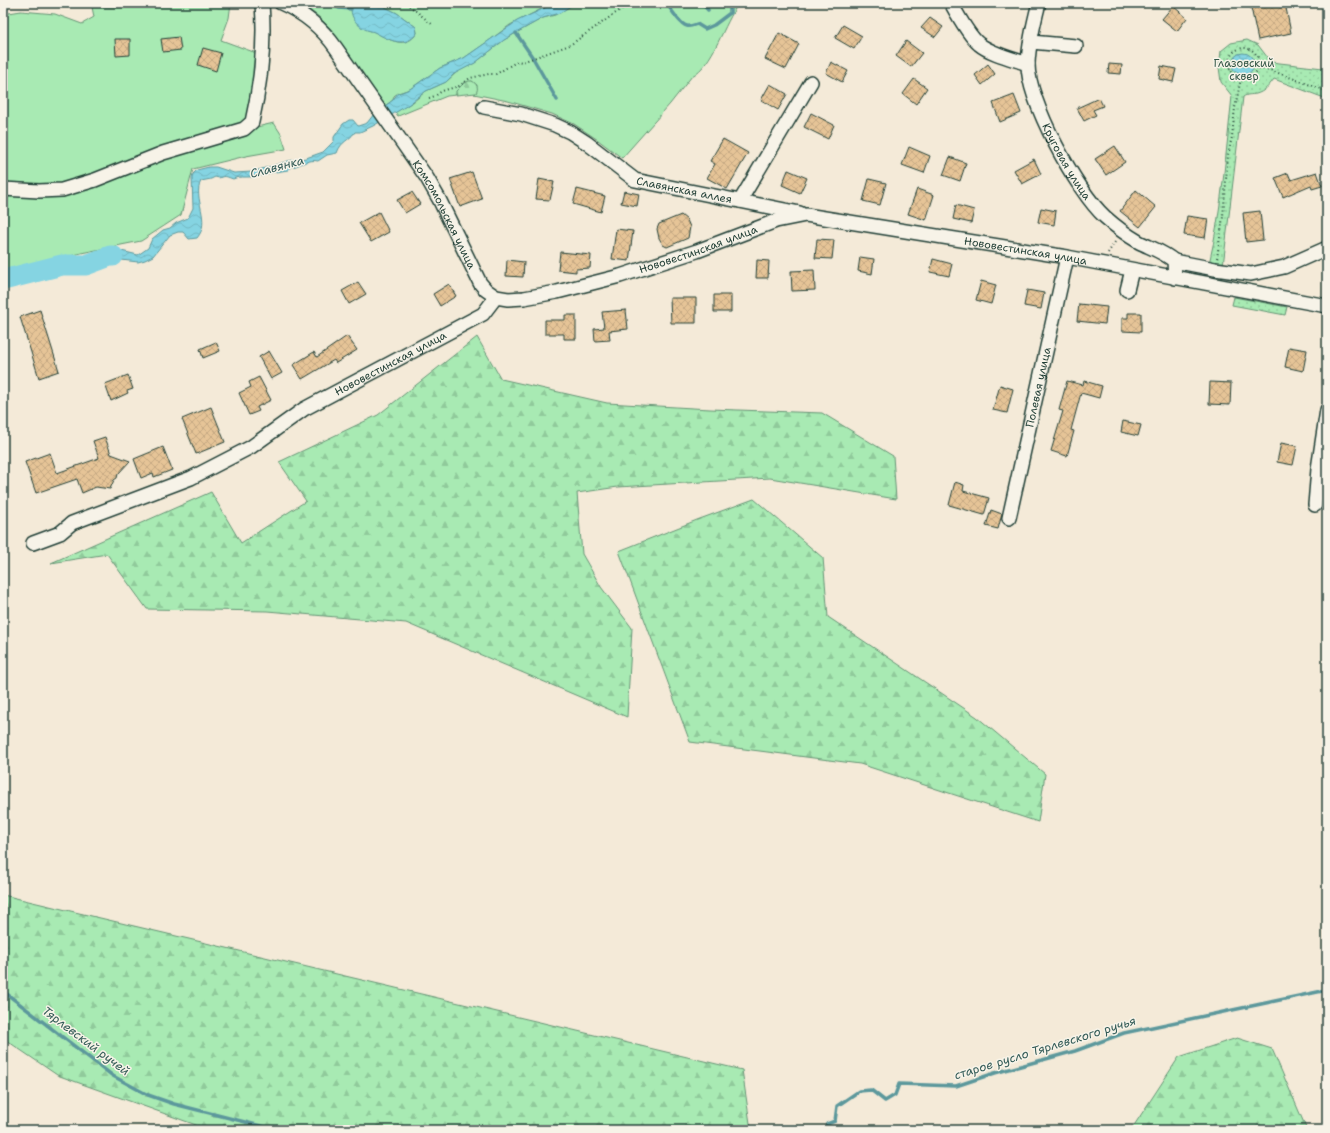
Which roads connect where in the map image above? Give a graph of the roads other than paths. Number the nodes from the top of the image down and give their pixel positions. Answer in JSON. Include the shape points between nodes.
{"nodes":[{"id":1,"x":262,"y":3,"type":"edge"},
{"id":2,"x":281,"y":3,"type":"edge"},
{"id":3,"x":951,"y":3,"type":"edge"},
{"id":4,"x":1039,"y":3,"type":"edge"},
{"id":5,"x":1032,"y":42,"type":"junction"},
{"id":6,"x":1076,"y":46,"type":"dead end"},
{"id":7,"x":1028,"y":64,"type":"junction"},
{"id":8,"x":811,"y":82,"type":"dead end"},
{"id":9,"x":484,"y":107,"type":"dead end"},
{"id":10,"x":3,"y":190,"type":"edge"},
{"id":11,"x":740,"y":201,"type":"junction"},
{"id":12,"x":806,"y":215,"type":"junction"},
{"id":13,"x":1327,"y":248,"type":"edge"},
{"id":14,"x":1067,"y":258,"type":"junction"},
{"id":15,"x":1174,"y":261,"type":"junction"},
{"id":16,"x":1132,"y":270,"type":"junction"},
{"id":17,"x":1251,"y":274,"type":"junction"},
{"id":18,"x":1175,"y":278,"type":"junction"},
{"id":19,"x":1127,"y":290,"type":"dead end"},
{"id":20,"x":1248,"y":291,"type":"junction"},
{"id":21,"x":496,"y":297,"type":"junction"},
{"id":22,"x":1327,"y":306,"type":"edge"},
{"id":23,"x":1327,"y":410,"type":"edge"},
{"id":24,"x":1315,"y":505,"type":"dead end"},
{"id":25,"x":1009,"y":518,"type":"dead end"},
{"id":26,"x":33,"y":543,"type":"dead end"}],
"edges":[{"from":1,"to":10,"type":"street","via":[[259,87],[249,126],[163,153],[62,190]]},
{"from":2,"to":21,"type":"street","name":"Комсомольская улица","via":[[318,25],[328,36],[439,199],[480,283]]},
{"from":3,"to":7,"type":"street","via":[[978,44]]},
{"from":4,"to":5,"type":"street","name":"Круговая улица"},
{"from":5,"to":6,"type":"street"},
{"from":5,"to":7,"type":"street","name":"Круговая улица"},
{"from":7,"to":15,"type":"street","name":"Круговая улица","via":[[1031,84],[1053,139],[1085,194],[1103,215],[1122,231]]},
{"from":8,"to":11,"type":"street"},
{"from":9,"to":11,"type":"street","name":"Славянская аллея","via":[[521,114],[570,132],[587,142],[635,180]]},
{"from":11,"to":12,"type":"street","name":"Славянская аллея"},
{"from":12,"to":14,"type":"street","name":"Нововестинская улица"},
{"from":12,"to":21,"type":"street","name":"Нововестинская улица","via":[[776,221],[697,251],[620,276],[524,298]]},
{"from":13,"to":17,"type":"street","via":[[1284,267]]},
{"from":14,"to":16,"type":"street","name":"Нововестинская улица"},
{"from":14,"to":25,"type":"street","name":"Полевая улица"},
{"from":15,"to":17,"type":"street","name":"Круговая улица"},
{"from":15,"to":18,"type":"street"},
{"from":16,"to":18,"type":"street","name":"Нововестинская улица"},
{"from":16,"to":19,"type":"street"},
{"from":17,"to":20,"type":"street"},
{"from":18,"to":20,"type":"street","name":"Нововестинская улица"},
{"from":20,"to":22,"type":"street","name":"Нововестинская улица"},
{"from":21,"to":26,"type":"street","name":"Нововестинская улица","via":[[483,314],[304,409],[251,447],[191,478],[72,523],[60,533]]},
{"from":23,"to":24,"type":"street"}]}
